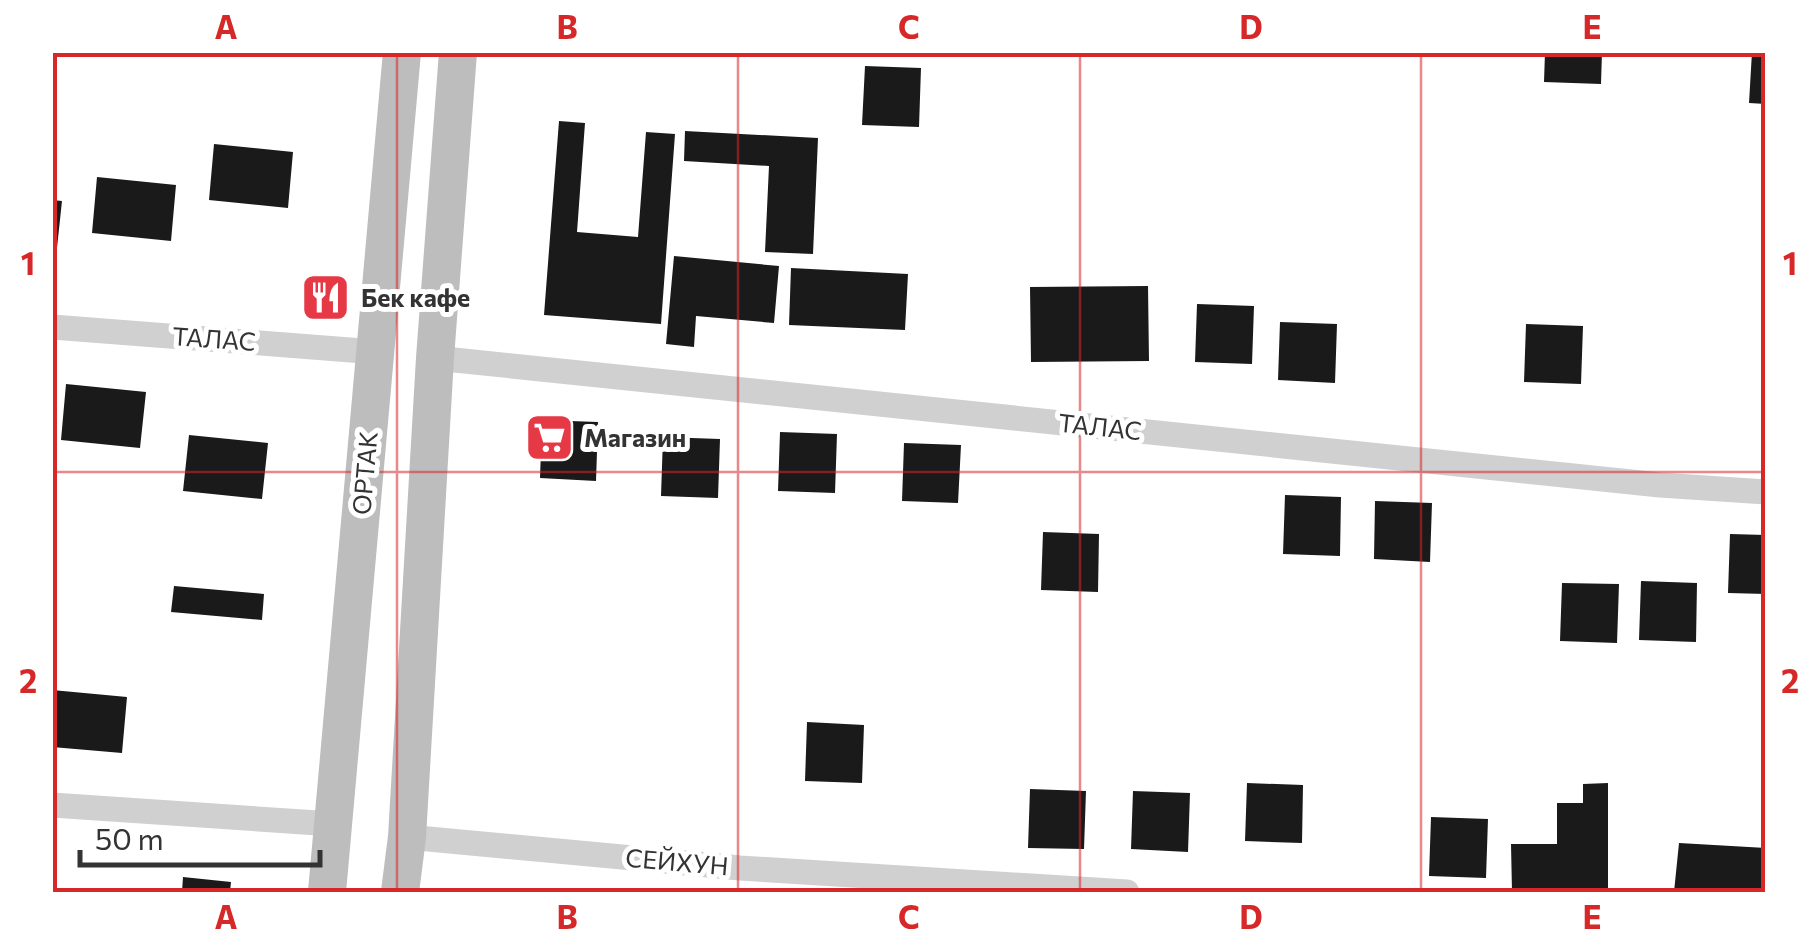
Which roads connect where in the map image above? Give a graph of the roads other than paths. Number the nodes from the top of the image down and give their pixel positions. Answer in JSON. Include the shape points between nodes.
{"nodes":[{"id":1,"x":402,"y":52,"type":"edge"},
{"id":2,"x":458,"y":52,"type":"edge"},
{"id":3,"x":52,"y":327,"type":"edge"},
{"id":4,"x":376,"y":352,"type":"junction"},
{"id":5,"x":436,"y":358,"type":"junction"},
{"id":6,"x":1766,"y":492,"type":"edge"},
{"id":7,"x":52,"y":805,"type":"edge"},
{"id":8,"x":333,"y":824,"type":"junction"},
{"id":9,"x":407,"y":837,"type":"junction"},
{"id":10,"x":328,"y":892,"type":"edge"},
{"id":11,"x":400,"y":892,"type":"edge"},
{"id":12,"x":1127,"y":892,"type":"edge"}],
"edges":[{"from":1,"to":4,"type":"street","name":"ОРТАК"},
{"from":2,"to":5,"type":"street"},
{"from":3,"to":4,"type":"street","name":"ТАЛАС"},
{"from":4,"to":8,"type":"street","name":"ОРТАК"},
{"from":5,"to":6,"type":"street","name":"ТАЛАС"},
{"from":5,"to":9,"type":"street"},
{"from":7,"to":8,"type":"street"},
{"from":8,"to":10,"type":"street","name":"ОРТАК"},
{"from":9,"to":11,"type":"street"},
{"from":9,"to":12,"type":"street","name":"СЕЙХУН","via":[[740,868]]}]}
